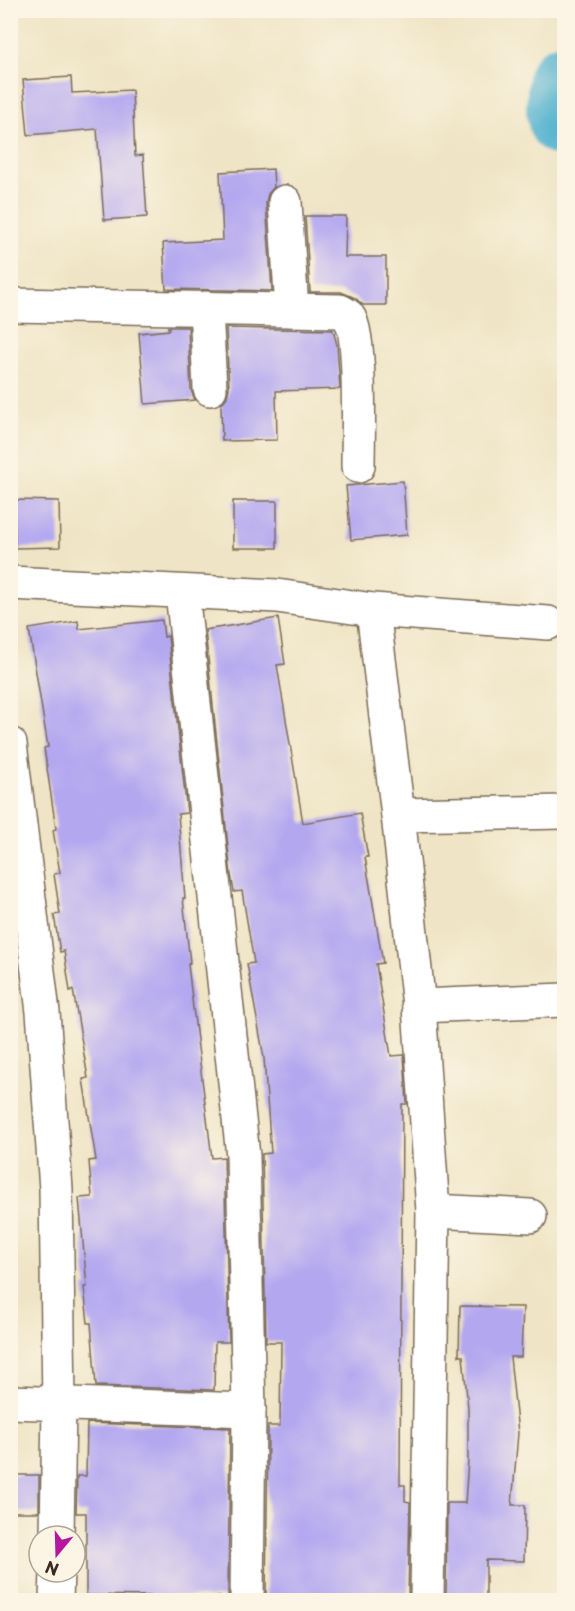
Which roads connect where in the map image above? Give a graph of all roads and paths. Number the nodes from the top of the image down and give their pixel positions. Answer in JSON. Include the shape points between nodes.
{"nodes":[{"id":1,"x":285,"y":202,"type":"dead end"},
{"id":2,"x":10,"y":305,"type":"edge"},
{"id":3,"x":206,"y":308,"type":"junction"},
{"id":4,"x":292,"y":310,"type":"junction"},
{"id":5,"x":210,"y":389,"type":"dead end"},
{"id":6,"x":358,"y":466,"type":"dead end"},
{"id":7,"x":10,"y":583,"type":"edge"},
{"id":8,"x":182,"y":591,"type":"junction"},
{"id":9,"x":373,"y":610,"type":"junction"},
{"id":10,"x":548,"y":623,"type":"dead end"},
{"id":11,"x":10,"y":744,"type":"edge"},
{"id":12,"x":564,"y":812,"type":"edge"},
{"id":13,"x":398,"y":814,"type":"junction"},
{"id":14,"x":564,"y":1000,"type":"edge"},
{"id":15,"x":419,"y":1006,"type":"junction"},
{"id":16,"x":434,"y":1211,"type":"junction"},
{"id":17,"x":530,"y":1216,"type":"dead end"},
{"id":18,"x":10,"y":1402,"type":"edge"},
{"id":19,"x":59,"y":1404,"type":"junction"},
{"id":20,"x":249,"y":1410,"type":"junction"},
{"id":21,"x":57,"y":1524,"type":"edge"},
{"id":22,"x":57,"y":1584,"type":"edge"},
{"id":23,"x":57,"y":1600,"type":"edge"},
{"id":24,"x":247,"y":1600,"type":"edge"},
{"id":25,"x":427,"y":1600,"type":"edge"}],
"edges":[{"from":1,"to":4,"type":"street"},
{"from":2,"to":3,"type":"street"},
{"from":3,"to":4,"type":"street"},
{"from":3,"to":5,"type":"street"},
{"from":4,"to":6,"type":"street","via":[[340,311],[348,316],[358,369]]},
{"from":7,"to":8,"type":"street"},
{"from":8,"to":9,"type":"street","via":[[277,596]]},
{"from":8,"to":20,"type":"street","via":[[243,1156]]},
{"from":9,"to":10,"type":"street"},
{"from":9,"to":13,"type":"street"},
{"from":11,"to":19,"type":"street","via":[[43,1012],[55,1177]]},
{"from":12,"to":13,"type":"street"},
{"from":13,"to":15,"type":"street"},
{"from":14,"to":15,"type":"street"},
{"from":15,"to":16,"type":"street"},
{"from":16,"to":17,"type":"street"},
{"from":16,"to":25,"type":"street"},
{"from":18,"to":19,"type":"street"},
{"from":19,"to":20,"type":"street"},
{"from":19,"to":21,"type":"street"},
{"from":20,"to":24,"type":"street"},
{"from":22,"to":23,"type":"street"}]}
